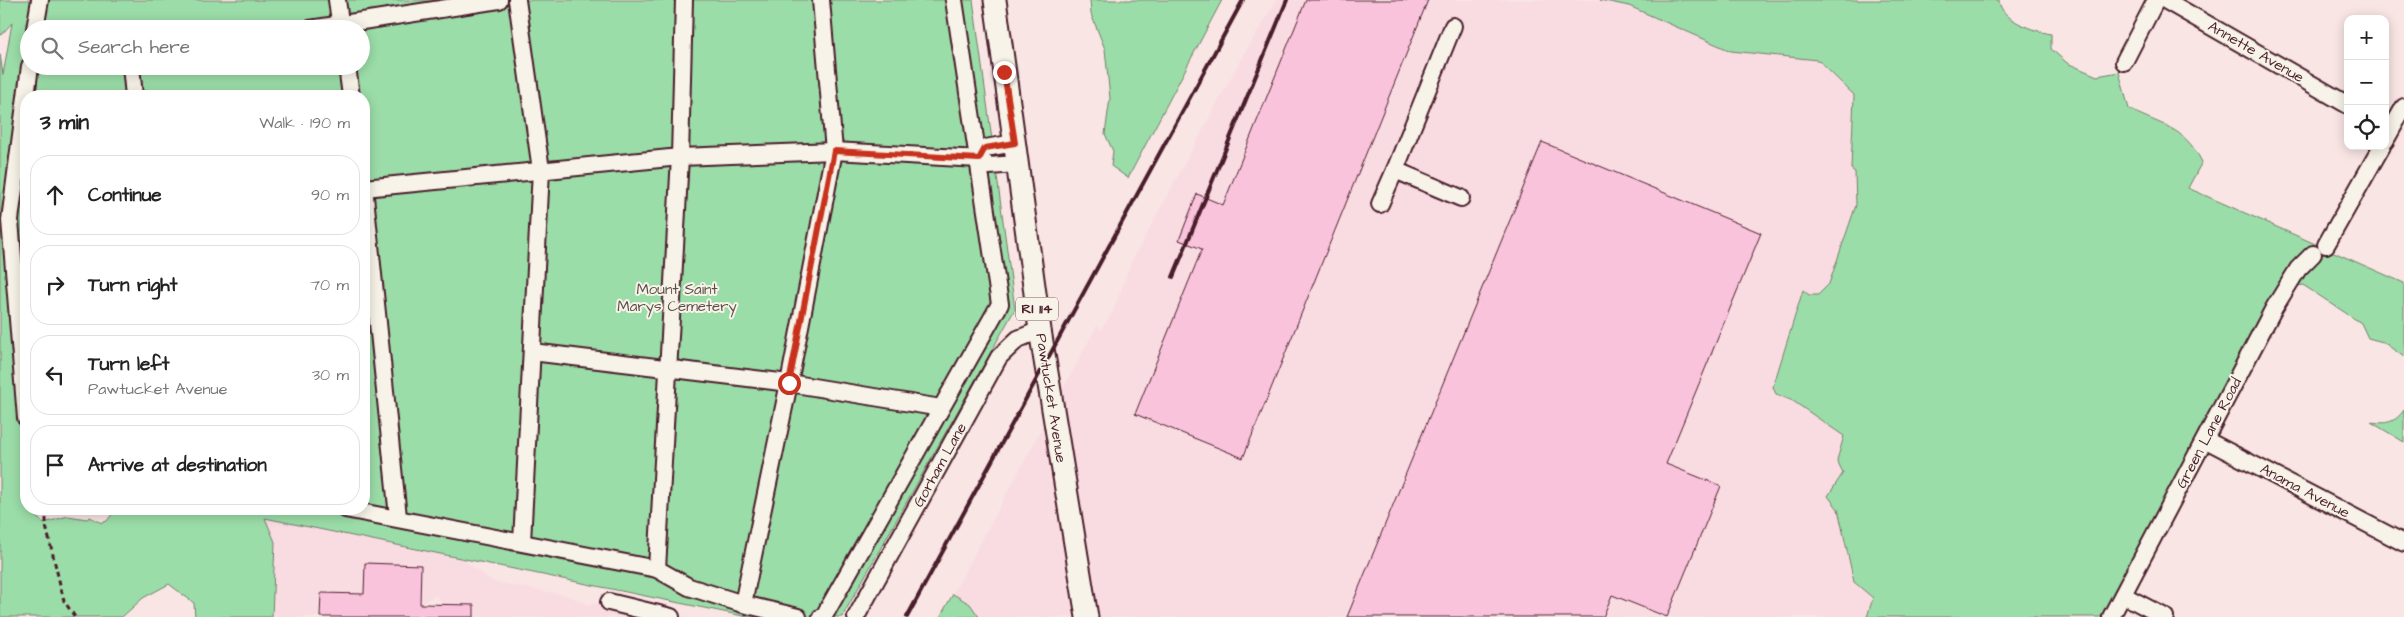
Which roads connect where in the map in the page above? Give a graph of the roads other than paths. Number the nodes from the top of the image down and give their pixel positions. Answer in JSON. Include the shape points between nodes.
{"nodes":[{"id":1,"x":40,"y":0,"type":"edge"},
{"id":2,"x":338,"y":0,"type":"edge"},
{"id":3,"x":499,"y":0,"type":"edge"},
{"id":4,"x":517,"y":0,"type":"edge"},
{"id":5,"x":684,"y":0,"type":"edge"},
{"id":6,"x":821,"y":0,"type":"edge"},
{"id":7,"x":954,"y":0,"type":"edge"},
{"id":8,"x":995,"y":0,"type":"edge"},
{"id":9,"x":2156,"y":0,"type":"edge"},
{"id":10,"x":2164,"y":0,"type":"edge"},
{"id":11,"x":37,"y":20,"type":"edge"},
{"id":12,"x":340,"y":20,"type":"edge"},
{"id":13,"x":370,"y":22,"type":"edge"},
{"id":14,"x":1453,"y":26,"type":"dead end"},
{"id":15,"x":2124,"y":62,"type":"dead end"},
{"id":16,"x":29,"y":75,"type":"edge"},
{"id":17,"x":131,"y":75,"type":"edge"},
{"id":18,"x":348,"y":75,"type":"edge"},
{"id":19,"x":27,"y":90,"type":"edge"},
{"id":20,"x":133,"y":90,"type":"edge"},
{"id":21,"x":350,"y":90,"type":"edge"},
{"id":22,"x":2344,"y":103,"type":"edge"},
{"id":23,"x":2404,"y":107,"type":"edge"},
{"id":24,"x":2389,"y":130,"type":"edge"},
{"id":25,"x":20,"y":143,"type":"edge"},
{"id":26,"x":1015,"y":143,"type":"junction"},
{"id":27,"x":2380,"y":150,"type":"edge"},
{"id":28,"x":834,"y":151,"type":"junction"},
{"id":29,"x":680,"y":157,"type":"junction"},
{"id":30,"x":979,"y":159,"type":"junction"},
{"id":31,"x":1017,"y":164,"type":"junction"},
{"id":32,"x":541,"y":170,"type":"junction"},
{"id":33,"x":1395,"y":170,"type":"junction"},
{"id":34,"x":370,"y":187,"type":"edge"},
{"id":35,"x":1461,"y":198,"type":"dead end"},
{"id":36,"x":1380,"y":204,"type":"dead end"},
{"id":37,"x":370,"y":246,"type":"edge"},
{"id":38,"x":20,"y":276,"type":"edge"},
{"id":39,"x":1040,"y":330,"type":"junction"},
{"id":40,"x":532,"y":352,"type":"junction"},
{"id":41,"x":668,"y":367,"type":"junction"},
{"id":42,"x":789,"y":383,"type":"junction"},
{"id":43,"x":941,"y":408,"type":"junction"},
{"id":44,"x":2206,"y":440,"type":"junction"},
{"id":45,"x":370,"y":513,"type":"edge"},
{"id":46,"x":398,"y":517,"type":"junction"},
{"id":47,"x":522,"y":542,"type":"junction"},
{"id":48,"x":2404,"y":543,"type":"edge"},
{"id":49,"x":657,"y":568,"type":"junction"},
{"id":50,"x":2122,"y":595,"type":"junction"},
{"id":51,"x":609,"y":602,"type":"dead end"},
{"id":52,"x":743,"y":604,"type":"junction"},
{"id":53,"x":671,"y":617,"type":"edge"},
{"id":54,"x":798,"y":617,"type":"edge"},
{"id":55,"x":821,"y":617,"type":"edge"},
{"id":56,"x":856,"y":617,"type":"edge"},
{"id":57,"x":1087,"y":617,"type":"edge"},
{"id":58,"x":2111,"y":617,"type":"edge"},
{"id":59,"x":2165,"y":617,"type":"edge"}],
"edges":[{"from":1,"to":11,"type":"street"},
{"from":2,"to":12,"type":"street"},
{"from":3,"to":13,"type":"street"},
{"from":4,"to":32,"type":"street"},
{"from":5,"to":29,"type":"street"},
{"from":6,"to":28,"type":"street"},
{"from":7,"to":30,"type":"street"},
{"from":8,"to":26,"type":"main road","name":"Pawtucket Avenue","number":"RI 114"},
{"from":9,"to":15,"type":"street"},
{"from":10,"to":22,"type":"street","name":"Annette Avenue"},
{"from":14,"to":33,"type":"street"},
{"from":16,"to":19,"type":"street"},
{"from":17,"to":20,"type":"street"},
{"from":18,"to":21,"type":"street"},
{"from":23,"to":24,"type":"street"},
{"from":25,"to":38,"type":"street","via":[[10,220]]},
{"from":26,"to":30,"type":"street","via":[[985,148]]},
{"from":26,"to":31,"type":"main road","name":"Pawtucket Avenue","number":"RI 114"},
{"from":27,"to":44,"type":"street","name":"Green Lane Road","via":[[2320,250],[2290,280]]},
{"from":28,"to":29,"type":"street"},
{"from":28,"to":30,"type":"street"},
{"from":28,"to":42,"type":"street"},
{"from":29,"to":32,"type":"street"},
{"from":29,"to":41,"type":"street"},
{"from":30,"to":31,"type":"street","via":[[989,166]]},
{"from":30,"to":43,"type":"street","via":[[1000,304]]},
{"from":31,"to":39,"type":"main road","name":"Pawtucket Avenue","number":"RI 114"},
{"from":32,"to":34,"type":"street"},
{"from":32,"to":40,"type":"street"},
{"from":33,"to":35,"type":"street"},
{"from":33,"to":36,"type":"street"},
{"from":37,"to":46,"type":"street"},
{"from":39,"to":56,"type":"street","name":"Gorham Lane","via":[[1018,339],[999,357]]},
{"from":39,"to":57,"type":"main road","name":"Pawtucket Avenue","number":"RI 114"},
{"from":40,"to":41,"type":"street"},
{"from":40,"to":47,"type":"street"},
{"from":41,"to":42,"type":"street"},
{"from":41,"to":49,"type":"street"},
{"from":42,"to":43,"type":"street"},
{"from":42,"to":52,"type":"street"},
{"from":43,"to":55,"type":"street"},
{"from":44,"to":48,"type":"street","name":"Anama Avenue"},
{"from":44,"to":50,"type":"street","name":"Green Lane Road"},
{"from":45,"to":46,"type":"street"},
{"from":46,"to":47,"type":"street"},
{"from":47,"to":49,"type":"street"},
{"from":49,"to":52,"type":"street","via":[[689,587]]},
{"from":50,"to":58,"type":"street","name":"Green Lane Road"},
{"from":50,"to":59,"type":"street"},
{"from":51,"to":53,"type":"street"},
{"from":52,"to":54,"type":"street"}]}
